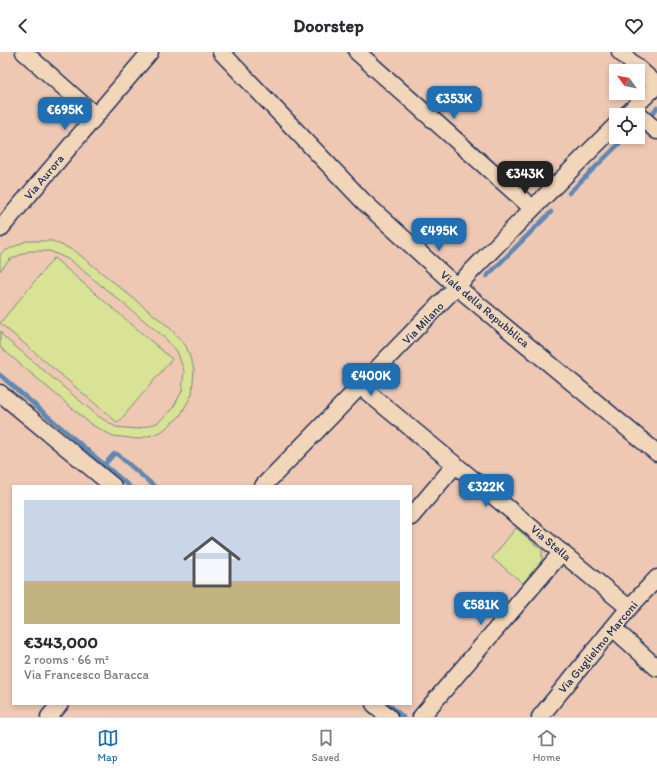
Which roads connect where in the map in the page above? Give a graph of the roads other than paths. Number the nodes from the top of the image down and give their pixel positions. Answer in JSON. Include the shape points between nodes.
{"nodes":[{"id":1,"x":24,"y":52,"type":"edge"},
{"id":2,"x":150,"y":52,"type":"edge"},
{"id":3,"x":221,"y":52,"type":"edge"},
{"id":4,"x":357,"y":52,"type":"edge"},
{"id":5,"x":620,"y":52,"type":"edge"},
{"id":6,"x":657,"y":85,"type":"edge"},
{"id":7,"x":633,"y":108,"type":"edge"},
{"id":8,"x":96,"y":116,"type":"junction"},
{"id":9,"x":645,"y":123,"type":"edge"},
{"id":10,"x":657,"y":131,"type":"edge"},
{"id":11,"x":609,"y":132,"type":"edge"},
{"id":12,"x":532,"y":208,"type":"junction"},
{"id":13,"x":0,"y":229,"type":"edge"},
{"id":14,"x":457,"y":287,"type":"junction"},
{"id":15,"x":361,"y":387,"type":"junction"},
{"id":16,"x":0,"y":393,"type":"edge"},
{"id":17,"x":657,"y":453,"type":"edge"},
{"id":18,"x":456,"y":465,"type":"junction"},
{"id":19,"x":112,"y":485,"type":"edge"},
{"id":20,"x":264,"y":485,"type":"edge"},
{"id":21,"x":412,"y":517,"type":"edge"},
{"id":22,"x":562,"y":552,"type":"junction"},
{"id":23,"x":657,"y":578,"type":"edge"},
{"id":24,"x":629,"y":608,"type":"junction"},
{"id":25,"x":613,"y":628,"type":"junction"},
{"id":26,"x":657,"y":668,"type":"edge"},
{"id":27,"x":59,"y":705,"type":"edge"},
{"id":28,"x":375,"y":705,"type":"edge"},
{"id":29,"x":49,"y":717,"type":"edge"},
{"id":30,"x":389,"y":717,"type":"edge"},
{"id":31,"x":421,"y":717,"type":"edge"},
{"id":32,"x":541,"y":717,"type":"edge"}],
"edges":[{"from":1,"to":8,"type":"street"},
{"from":2,"to":8,"type":"street","name":"Via Aurora"},
{"from":3,"to":14,"type":"street","name":"Viale della Repubblica","via":[[364,202]]},
{"from":4,"to":12,"type":"street"},
{"from":5,"to":6,"type":"street"},
{"from":6,"to":7,"type":"street"},
{"from":8,"to":13,"type":"street","name":"Via Aurora"},
{"from":9,"to":10,"type":"street"},
{"from":11,"to":12,"type":"street","name":"Via Milano"},
{"from":12,"to":14,"type":"street","name":"Via Milano"},
{"from":14,"to":15,"type":"street","name":"Via Milano"},
{"from":14,"to":17,"type":"street","name":"Viale della Repubblica"},
{"from":15,"to":18,"type":"street","name":"Via Stella"},
{"from":15,"to":20,"type":"street","name":"Via Milano"},
{"from":16,"to":19,"type":"street"},
{"from":18,"to":21,"type":"street"},
{"from":18,"to":22,"type":"street","name":"Via Stella"},
{"from":22,"to":24,"type":"street","name":"Via Stella"},
{"from":22,"to":31,"type":"street"},
{"from":23,"to":24,"type":"street","name":"Via Guglielmo Marconi"},
{"from":24,"to":25,"type":"street","name":"Via Guglielmo Marconi"},
{"from":25,"to":26,"type":"street"},
{"from":25,"to":32,"type":"street","name":"Via Guglielmo Marconi"},
{"from":27,"to":29,"type":"street"},
{"from":28,"to":30,"type":"street"}]}
